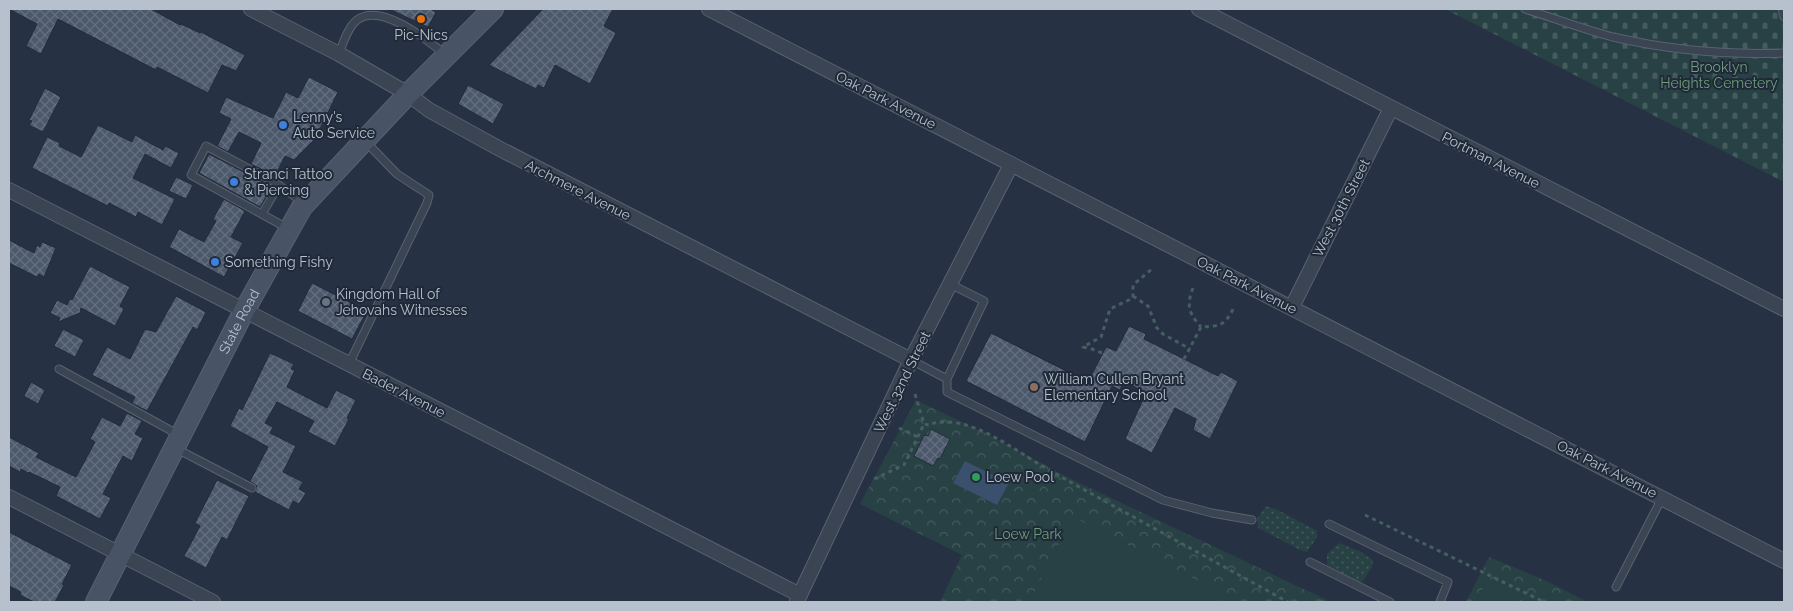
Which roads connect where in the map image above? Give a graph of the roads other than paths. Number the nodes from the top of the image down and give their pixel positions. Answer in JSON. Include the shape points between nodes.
{"nodes":[{"id":1,"x":251,"y":9,"type":"edge"},
{"id":2,"x":493,"y":9,"type":"edge"},
{"id":3,"x":709,"y":9,"type":"edge"},
{"id":4,"x":1199,"y":9,"type":"edge"},
{"id":5,"x":1525,"y":9,"type":"edge"},
{"id":6,"x":1782,"y":9,"type":"edge"},
{"id":7,"x":1784,"y":16,"type":"edge"},
{"id":8,"x":1784,"y":53,"type":"edge"},
{"id":9,"x":339,"y":54,"type":"junction"},
{"id":10,"x":446,"y":55,"type":"junction"},
{"id":11,"x":408,"y":94,"type":"junction"},
{"id":12,"x":1391,"y":108,"type":"junction"},
{"id":13,"x":364,"y":140,"type":"junction"},
{"id":14,"x":1012,"y":164,"type":"junction"},
{"id":15,"x":278,"y":185,"type":"junction"},
{"id":16,"x":9,"y":190,"type":"edge"},
{"id":17,"x":305,"y":204,"type":"junction"},
{"id":18,"x":262,"y":214,"type":"junction"},
{"id":19,"x":290,"y":229,"type":"junction"},
{"id":20,"x":950,"y":284,"type":"junction"},
{"id":21,"x":1292,"y":307,"type":"junction"},
{"id":22,"x":1784,"y":309,"type":"edge"},
{"id":23,"x":244,"y":311,"type":"junction"},
{"id":24,"x":912,"y":360,"type":"junction"},
{"id":25,"x":349,"y":364,"type":"junction"},
{"id":26,"x":59,"y":369,"type":"dead end"},
{"id":27,"x":947,"y":378,"type":"junction"},
{"id":28,"x":178,"y":442,"type":"junction"},
{"id":29,"x":252,"y":488,"type":"dead end"},
{"id":30,"x":9,"y":497,"type":"edge"},
{"id":31,"x":1662,"y":497,"type":"junction"},
{"id":32,"x":1252,"y":520,"type":"dead end"},
{"id":33,"x":1330,"y":524,"type":"dead end"},
{"id":34,"x":120,"y":555,"type":"junction"},
{"id":35,"x":1784,"y":561,"type":"edge"},
{"id":36,"x":1310,"y":562,"type":"dead end"},
{"id":37,"x":1616,"y":587,"type":"dead end"},
{"id":38,"x":798,"y":598,"type":"edge"},
{"id":39,"x":96,"y":602,"type":"edge"},
{"id":40,"x":213,"y":602,"type":"edge"},
{"id":41,"x":1390,"y":602,"type":"edge"},
{"id":42,"x":1440,"y":602,"type":"edge"}],
"edges":[{"from":1,"to":9,"type":"street","name":"Archmere Avenue"},
{"from":2,"to":10,"type":"main road","name":"State Road"},
{"from":3,"to":14,"type":"street","name":"Oak Park Avenue"},
{"from":4,"to":12,"type":"street","name":"Portman Avenue"},
{"from":5,"to":8,"type":"lane","via":[[1612,36],[1688,51]]},
{"from":6,"to":7,"type":"lane"},
{"from":9,"to":10,"type":"lane","via":[[357,20],[378,15],[416,33]]},
{"from":9,"to":11,"type":"street","name":"Archmere Avenue"},
{"from":10,"to":11,"type":"main road","name":"State Road"},
{"from":11,"to":13,"type":"main road","name":"State Road"},
{"from":11,"to":24,"type":"street","name":"Archmere Avenue","via":[[428,110],[508,154]]},
{"from":12,"to":21,"type":"street","name":"West 30th Street"},
{"from":12,"to":22,"type":"street","name":"Portman Avenue"},
{"from":13,"to":17,"type":"main road","name":"State Road"},
{"from":13,"to":25,"type":"lane","via":[[397,174],[429,195]]},
{"from":14,"to":20,"type":"street","name":"West 32nd Street"},
{"from":14,"to":21,"type":"street","name":"Oak Park Avenue"},
{"from":15,"to":17,"type":"lane"},
{"from":15,"to":18,"type":"lane"},
{"from":15,"to":18,"type":"lane","via":[[206,146],[191,175]]},
{"from":16,"to":23,"type":"street","name":"Bader Avenue"},
{"from":17,"to":19,"type":"main road","name":"State Road"},
{"from":18,"to":19,"type":"lane"},
{"from":19,"to":23,"type":"main road","name":"State Road"},
{"from":20,"to":24,"type":"street","name":"West 32nd Street"},
{"from":20,"to":27,"type":"lane","via":[[984,301]]},
{"from":21,"to":31,"type":"street","name":"Oak Park Avenue"},
{"from":23,"to":25,"type":"street","name":"Bader Avenue"},
{"from":23,"to":28,"type":"main road","name":"State Road"},
{"from":24,"to":27,"type":"lane"},
{"from":24,"to":38,"type":"street","name":"West 32nd Street"},
{"from":25,"to":38,"type":"street","name":"Bader Avenue"},
{"from":26,"to":28,"type":"lane"},
{"from":27,"to":32,"type":"lane","via":[[947,392],[1162,500]]},
{"from":28,"to":29,"type":"lane"},
{"from":28,"to":34,"type":"main road","name":"State Road"},
{"from":30,"to":34,"type":"street"},
{"from":31,"to":35,"type":"street","name":"Oak Park Avenue"},
{"from":31,"to":37,"type":"lane"},
{"from":33,"to":42,"type":"lane","via":[[1448,582]]},
{"from":34,"to":39,"type":"main road","name":"State Road"},
{"from":34,"to":40,"type":"street"},
{"from":36,"to":41,"type":"lane"}]}
